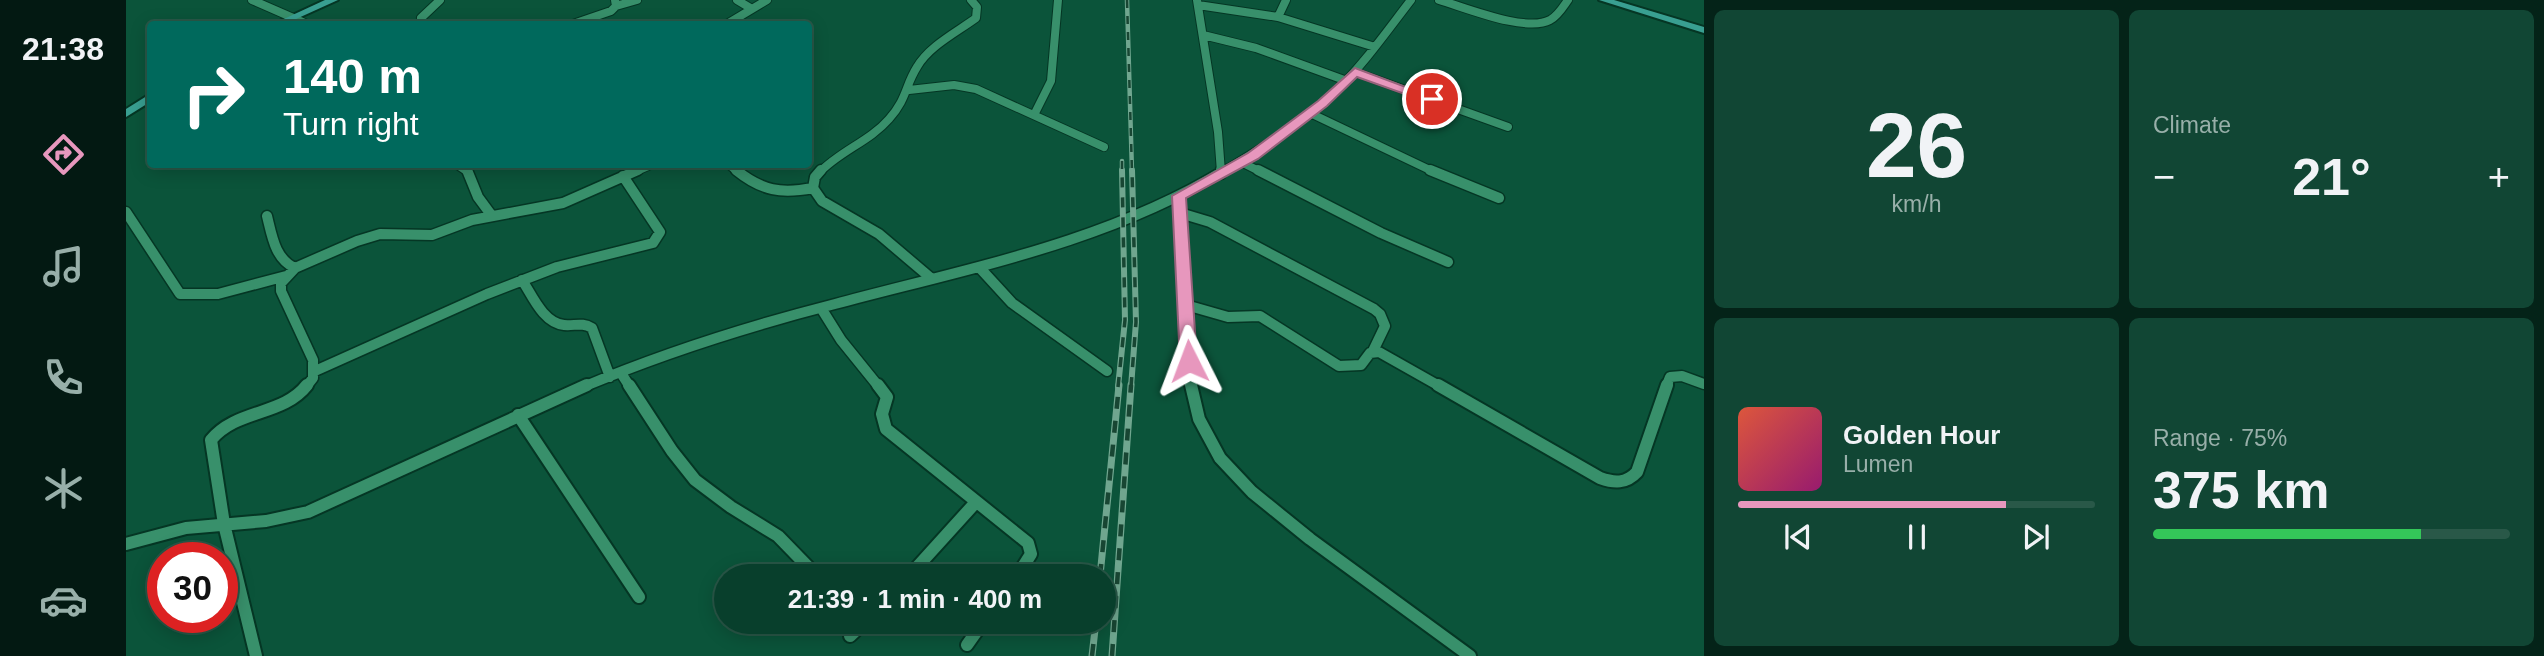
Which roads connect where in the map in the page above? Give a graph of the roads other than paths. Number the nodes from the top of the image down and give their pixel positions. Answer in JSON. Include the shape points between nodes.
{"nodes":[{"id":1,"x":252,"y":0,"type":"edge"},
{"id":2,"x":333,"y":0,"type":"edge"},
{"id":3,"x":439,"y":0,"type":"edge"},
{"id":4,"x":637,"y":0,"type":"edge"},
{"id":5,"x":737,"y":0,"type":"edge"},
{"id":6,"x":767,"y":0,"type":"edge"},
{"id":7,"x":971,"y":0,"type":"edge"},
{"id":8,"x":1058,"y":0,"type":"edge"},
{"id":9,"x":1286,"y":0,"type":"edge"},
{"id":10,"x":1411,"y":0,"type":"edge"},
{"id":11,"x":1439,"y":0,"type":"edge"},
{"id":12,"x":1568,"y":0,"type":"edge"},
{"id":13,"x":1604,"y":0,"type":"edge"},
{"id":14,"x":1197,"y":2,"type":"edge"},
{"id":15,"x":615,"y":3,"type":"edge"},
{"id":16,"x":752,"y":9,"type":"junction"},
{"id":17,"x":1278,"y":17,"type":"junction"},
{"id":18,"x":296,"y":18,"type":"junction"},
{"id":19,"x":287,"y":21,"type":"edge"},
{"id":20,"x":302,"y":21,"type":"edge"},
{"id":21,"x":423,"y":21,"type":"edge"},
{"id":22,"x":583,"y":21,"type":"edge"},
{"id":23,"x":732,"y":21,"type":"edge"},
{"id":24,"x":1704,"y":30,"type":"edge"},
{"id":25,"x":1203,"y":35,"type":"junction"},
{"id":26,"x":1375,"y":47,"type":"junction"},
{"id":27,"x":1355,"y":72,"type":"junction"},
{"id":28,"x":1347,"y":81,"type":"junction"},
{"id":29,"x":909,"y":90,"type":"junction"},
{"id":30,"x":147,"y":99,"type":"edge"},
{"id":31,"x":1310,"y":113,"type":"junction"},
{"id":32,"x":126,"y":114,"type":"edge"},
{"id":33,"x":1034,"y":115,"type":"junction"},
{"id":34,"x":1508,"y":127,"type":"dead end"},
{"id":35,"x":1104,"y":147,"type":"dead end"},
{"id":36,"x":1241,"y":162,"type":"junction"},
{"id":37,"x":463,"y":168,"type":"edge"},
{"id":38,"x":643,"y":168,"type":"edge"},
{"id":39,"x":733,"y":168,"type":"edge"},
{"id":40,"x":1221,"y":174,"type":"junction"},
{"id":41,"x":623,"y":176,"type":"junction"},
{"id":42,"x":813,"y":188,"type":"junction"},
{"id":43,"x":1179,"y":196,"type":"junction"},
{"id":44,"x":1499,"y":198,"type":"dead end"},
{"id":45,"x":126,"y":212,"type":"edge"},
{"id":46,"x":1180,"y":213,"type":"junction"},
{"id":47,"x":267,"y":216,"type":"dead end"},
{"id":48,"x":492,"y":216,"type":"junction"},
{"id":49,"x":1448,"y":262,"type":"dead end"},
{"id":50,"x":979,"y":267,"type":"junction"},
{"id":51,"x":290,"y":272,"type":"junction"},
{"id":52,"x":932,"y":279,"type":"junction"},
{"id":53,"x":522,"y":281,"type":"junction"},
{"id":54,"x":1186,"y":304,"type":"junction"},
{"id":55,"x":821,"y":308,"type":"junction"},
{"id":56,"x":1373,"y":351,"type":"junction"},
{"id":57,"x":315,"y":371,"type":"junction"},
{"id":58,"x":1107,"y":371,"type":"dead end"},
{"id":59,"x":615,"y":375,"type":"junction"},
{"id":60,"x":1704,"y":384,"type":"edge"},
{"id":61,"x":518,"y":415,"type":"junction"},
{"id":62,"x":976,"y":502,"type":"junction"},
{"id":63,"x":224,"y":524,"type":"junction"},
{"id":64,"x":126,"y":544,"type":"edge"},
{"id":65,"x":805,"y":564,"type":"edge"},
{"id":66,"x":920,"y":564,"type":"edge"},
{"id":67,"x":1025,"y":564,"type":"edge"},
{"id":68,"x":639,"y":597,"type":"dead end"},
{"id":69,"x":851,"y":634,"type":"edge"},
{"id":70,"x":975,"y":634,"type":"edge"},
{"id":71,"x":849,"y":636,"type":"dead end"},
{"id":72,"x":967,"y":645,"type":"dead end"},
{"id":73,"x":256,"y":656,"type":"edge"},
{"id":74,"x":1471,"y":656,"type":"edge"}],
"edges":[{"from":1,"to":18,"type":"street"},
{"from":2,"to":18,"type":"main road"},
{"from":3,"to":21,"type":"street","via":[[423,14]]},
{"from":4,"to":15,"type":"street"},
{"from":5,"to":16,"type":"street"},
{"from":6,"to":16,"type":"street"},
{"from":7,"to":29,"type":"street","via":[[977,7],[976,18],[920,62]]},
{"from":8,"to":33,"type":"street","via":[[1051,80]]},
{"from":9,"to":17,"type":"street"},
{"from":10,"to":26,"type":"street"},
{"from":11,"to":12,"type":"street","via":[[1540,23]]},
{"from":13,"to":24,"type":"main road"},
{"from":14,"to":17,"type":"street"},
{"from":14,"to":25,"type":"street"},
{"from":15,"to":22,"type":"street","via":[[611,11]]},
{"from":16,"to":23,"type":"street"},
{"from":17,"to":26,"type":"street"},
{"from":18,"to":19,"type":"main road"},
{"from":18,"to":20,"type":"street"},
{"from":25,"to":28,"type":"street","via":[[1256,48]]},
{"from":25,"to":40,"type":"street"},
{"from":26,"to":27,"type":"street"},
{"from":27,"to":28,"type":"street"},
{"from":27,"to":34,"type":"street"},
{"from":28,"to":31,"type":"street"},
{"from":29,"to":33,"type":"street","via":[[965,86]]},
{"from":29,"to":42,"type":"street","via":[[879,130],[821,169]]},
{"from":30,"to":32,"type":"main road"},
{"from":31,"to":36,"type":"street"},
{"from":31,"to":44,"type":"street"},
{"from":33,"to":35,"type":"street"},
{"from":36,"to":40,"type":"street"},
{"from":36,"to":49,"type":"street"},
{"from":37,"to":48,"type":"street"},
{"from":38,"to":41,"type":"street"},
{"from":39,"to":42,"type":"street","via":[[765,191]]},
{"from":40,"to":43,"type":"street"},
{"from":41,"to":48,"type":"street","via":[[562,202]]},
{"from":41,"to":53,"type":"street","via":[[656,225],[659,238]]},
{"from":42,"to":52,"type":"street","via":[[822,201],[879,234]]},
{"from":43,"to":46,"type":"street"},
{"from":43,"to":50,"type":"street","via":[[1088,234]]},
{"from":45,"to":51,"type":"street","via":[[180,294],[208,295]]},
{"from":46,"to":54,"type":"street"},
{"from":46,"to":56,"type":"street","via":[[1217,226],[1374,309],[1385,326]]},
{"from":47,"to":51,"type":"street","via":[[280,257]]},
{"from":48,"to":51,"type":"street","via":[[432,235],[370,237]]},
{"from":50,"to":52,"type":"street"},
{"from":50,"to":58,"type":"street","via":[[1012,303]]},
{"from":51,"to":57,"type":"street","via":[[281,290]]},
{"from":52,"to":55,"type":"street"},
{"from":53,"to":57,"type":"street"},
{"from":53,"to":59,"type":"street","via":[[549,318],[592,328]]},
{"from":54,"to":56,"type":"street","via":[[1228,317],[1260,316],[1346,368],[1361,365]]},
{"from":54,"to":74,"type":"street","via":[[1194,401],[1220,458],[1252,492],[1310,538]]},
{"from":55,"to":59,"type":"street"},
{"from":55,"to":62,"type":"street","via":[[887,397],[881,414],[886,429]]},
{"from":56,"to":60,"type":"street","via":[[1612,482],[1626,482],[1637,472],[1670,377]]},
{"from":57,"to":63,"type":"street","via":[[299,395],[228,424],[213,436]]},
{"from":59,"to":61,"type":"street"},
{"from":59,"to":65,"type":"street","via":[[695,480],[778,536]]},
{"from":61,"to":63,"type":"street","via":[[307,512],[274,521]]},
{"from":61,"to":68,"type":"street"},
{"from":62,"to":66,"type":"street"},
{"from":62,"to":67,"type":"street","via":[[1028,543],[1031,554]]},
{"from":63,"to":64,"type":"street","via":[[176,529]]},
{"from":63,"to":73,"type":"street"},
{"from":69,"to":71,"type":"street"},
{"from":70,"to":72,"type":"street"}]}
